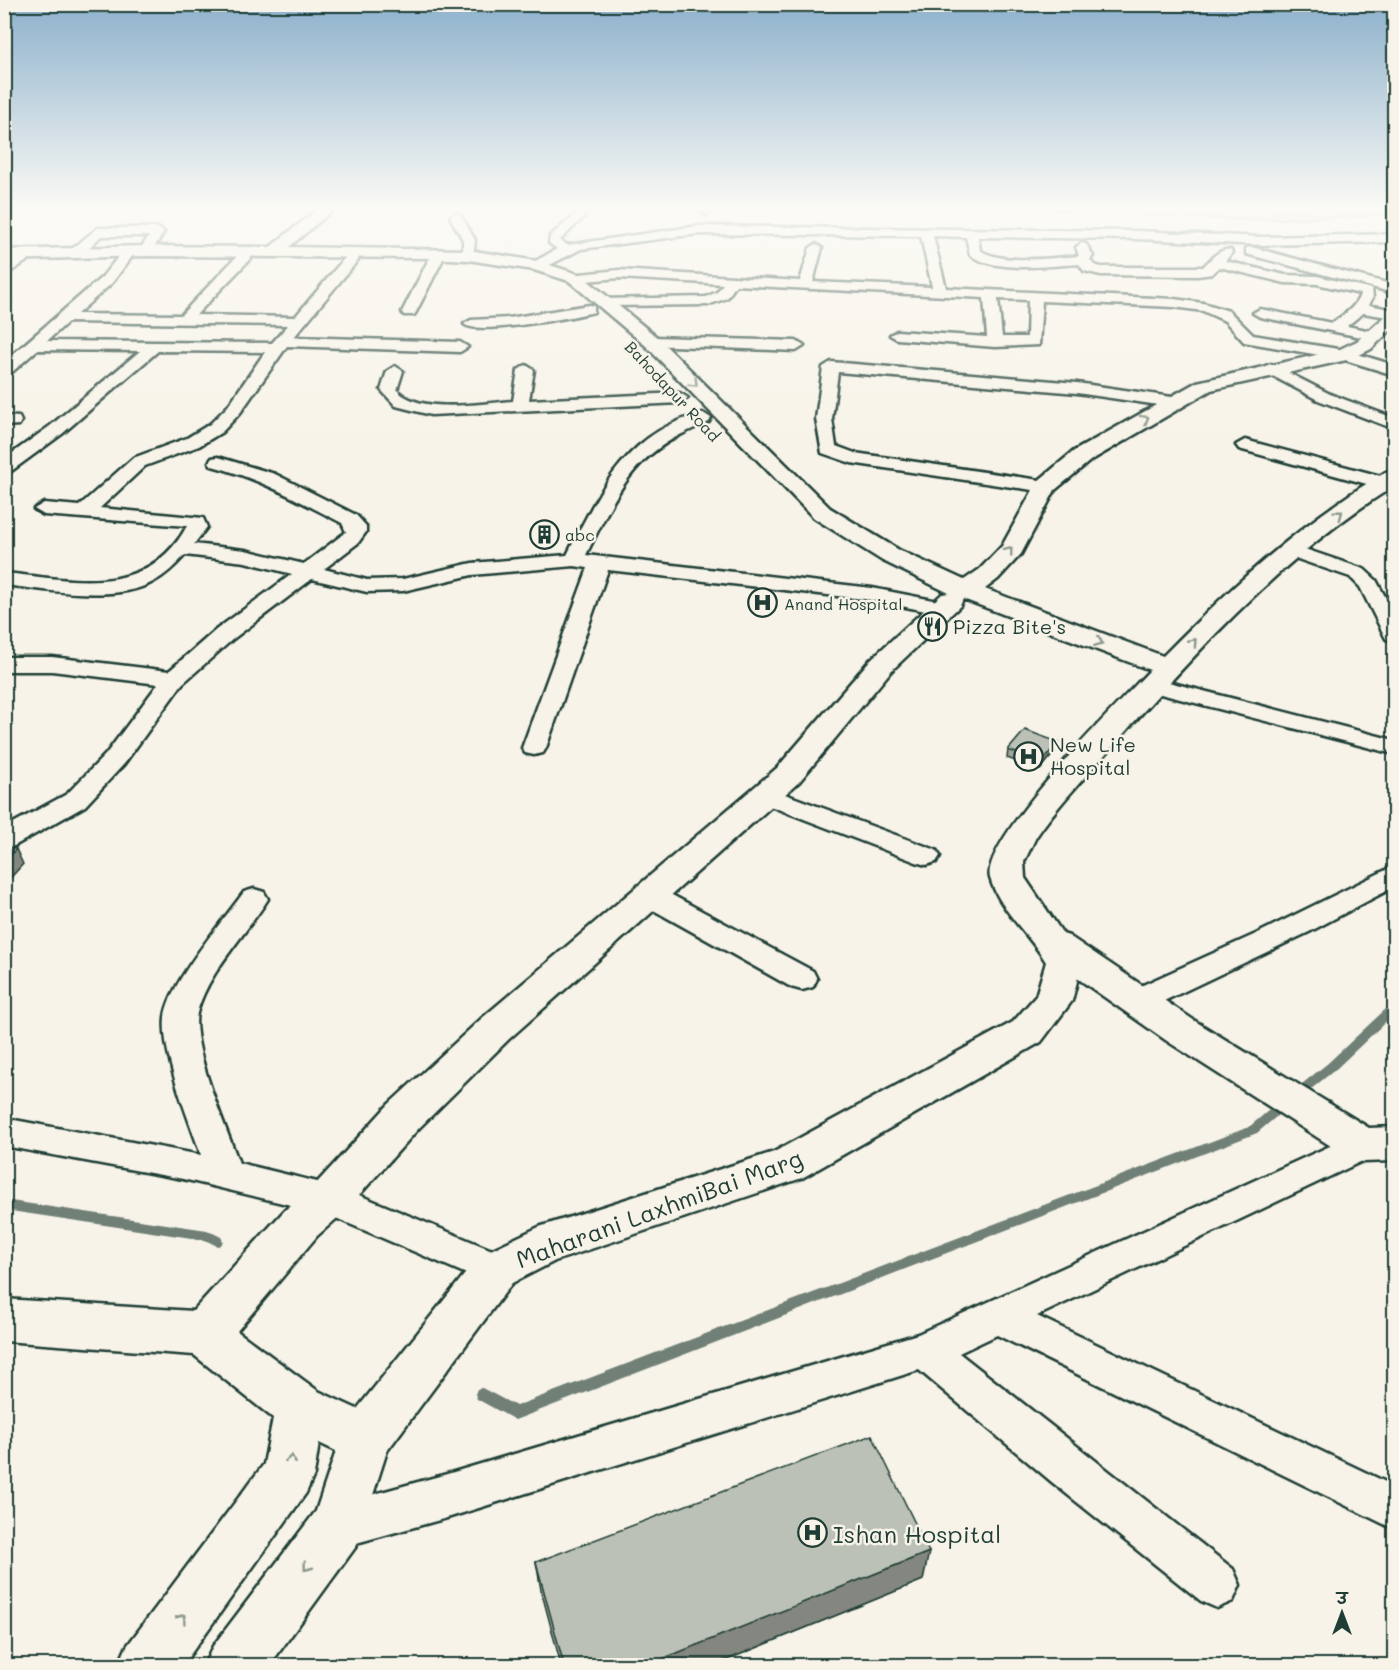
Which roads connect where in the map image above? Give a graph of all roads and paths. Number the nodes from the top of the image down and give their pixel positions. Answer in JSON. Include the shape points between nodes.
{"nodes":[{"id":1,"x":99,"y":287,"type":"edge"},
{"id":2,"x":216,"y":287,"type":"edge"},
{"id":3,"x":327,"y":287,"type":"edge"},
{"id":4,"x":422,"y":287,"type":"edge"},
{"id":5,"x":562,"y":287,"type":"edge"},
{"id":6,"x":581,"y":287,"type":"edge"},
{"id":7,"x":728,"y":287,"type":"edge"},
{"id":8,"x":826,"y":287,"type":"edge"},
{"id":9,"x":938,"y":287,"type":"edge"},
{"id":10,"x":1116,"y":287,"type":"edge"},
{"id":11,"x":1348,"y":287,"type":"edge"},
{"id":12,"x":983,"y":290,"type":"junction"},
{"id":13,"x":939,"y":292,"type":"junction"},
{"id":14,"x":1035,"y":296,"type":"junction"},
{"id":15,"x":1118,"y":299,"type":"junction"},
{"id":16,"x":597,"y":306,"type":"junction"},
{"id":17,"x":1359,"y":308,"type":"junction"},
{"id":18,"x":409,"y":312,"type":"dead end"},
{"id":19,"x":1260,"y":313,"type":"dead end"},
{"id":20,"x":1395,"y":316,"type":"edge"},
{"id":21,"x":64,"y":318,"type":"junction"},
{"id":22,"x":185,"y":319,"type":"junction"},
{"id":23,"x":298,"y":321,"type":"junction"},
{"id":24,"x":1192,"y":321,"type":"dead end"},
{"id":25,"x":471,"y":324,"type":"dead end"},
{"id":26,"x":1236,"y":324,"type":"junction"},
{"id":27,"x":1336,"y":327,"type":"junction"},
{"id":28,"x":897,"y":335,"type":"dead end"},
{"id":29,"x":1376,"y":336,"type":"junction"},
{"id":30,"x":652,"y":342,"type":"junction"},
{"id":31,"x":995,"y":342,"type":"junction"},
{"id":32,"x":35,"y":345,"type":"junction"},
{"id":33,"x":278,"y":345,"type":"junction"},
{"id":34,"x":796,"y":346,"type":"dead end"},
{"id":35,"x":154,"y":347,"type":"junction"},
{"id":36,"x":460,"y":347,"type":"dead end"},
{"id":37,"x":1344,"y":355,"type":"junction"},
{"id":38,"x":1271,"y":369,"type":"junction"},
{"id":39,"x":526,"y":370,"type":"dead end"},
{"id":40,"x":1395,"y":370,"type":"edge"},
{"id":41,"x":4,"y":371,"type":"edge"},
{"id":42,"x":395,"y":371,"type":"dead end"},
{"id":43,"x":680,"y":398,"type":"junction"},
{"id":44,"x":1172,"y":402,"type":"junction"},
{"id":45,"x":520,"y":406,"type":"junction"},
{"id":46,"x":703,"y":418,"type":"junction"},
{"id":47,"x":1395,"y":424,"type":"edge"},
{"id":48,"x":1245,"y":445,"type":"dead end"},
{"id":49,"x":218,"y":462,"type":"dead end"},
{"id":50,"x":4,"y":468,"type":"edge"},
{"id":51,"x":1390,"y":480,"type":"edge"},
{"id":52,"x":1046,"y":486,"type":"junction"},
{"id":53,"x":44,"y":509,"type":"dead end"},
{"id":54,"x":84,"y":512,"type":"junction"},
{"id":55,"x":182,"y":548,"type":"junction"},
{"id":56,"x":1290,"y":550,"type":"junction"},
{"id":57,"x":574,"y":560,"type":"junction"},
{"id":58,"x":600,"y":563,"type":"junction"},
{"id":59,"x":311,"y":570,"type":"junction"},
{"id":60,"x":4,"y":579,"type":"edge"},
{"id":61,"x":953,"y":600,"type":"junction"},
{"id":62,"x":1395,"y":634,"type":"edge"},
{"id":63,"x":4,"y":664,"type":"edge"},
{"id":64,"x":1161,"y":677,"type":"junction"},
{"id":65,"x":174,"y":679,"type":"junction"},
{"id":66,"x":1395,"y":747,"type":"edge"},
{"id":67,"x":534,"y":748,"type":"dead end"},
{"id":68,"x":766,"y":795,"type":"junction"},
{"id":69,"x":4,"y":840,"type":"edge"},
{"id":70,"x":926,"y":856,"type":"dead end"},
{"id":71,"x":1395,"y":875,"type":"edge"},
{"id":72,"x":649,"y":895,"type":"junction"},
{"id":73,"x":254,"y":898,"type":"dead end"},
{"id":74,"x":1056,"y":945,"type":"junction"},
{"id":75,"x":802,"y":979,"type":"dead end"},
{"id":76,"x":1137,"y":1000,"type":"junction"},
{"id":77,"x":4,"y":1132,"type":"edge"},
{"id":78,"x":1379,"y":1144,"type":"edge"},
{"id":79,"x":225,"y":1175,"type":"junction"},
{"id":80,"x":328,"y":1199,"type":"junction"},
{"id":81,"x":496,"y":1269,"type":"junction"},
{"id":82,"x":997,"y":1316,"type":"junction"},
{"id":83,"x":4,"y":1320,"type":"edge"},
{"id":84,"x":204,"y":1334,"type":"junction"},
{"id":85,"x":925,"y":1350,"type":"junction"},
{"id":86,"x":300,"y":1407,"type":"junction"},
{"id":87,"x":365,"y":1439,"type":"junction"},
{"id":88,"x":1395,"y":1508,"type":"edge"},
{"id":89,"x":338,"y":1526,"type":"junction"},
{"id":90,"x":1217,"y":1585,"type":"dead end"},
{"id":91,"x":147,"y":1665,"type":"edge"},
{"id":92,"x":234,"y":1665,"type":"edge"}],
"edges":[{"from":1,"to":21,"type":"street"},
{"from":2,"to":22,"type":"street"},
{"from":3,"to":23,"type":"street"},
{"from":4,"to":18,"type":"street"},
{"from":5,"to":16,"type":"main road","name":"Bahodapur Road"},
{"from":6,"to":16,"type":"main road"},
{"from":7,"to":16,"type":"street","via":[[708,302]]},
{"from":8,"to":13,"type":"street"},
{"from":9,"to":13,"type":"street"},
{"from":10,"to":15,"type":"street"},
{"from":11,"to":17,"type":"street","via":[[1368,293]]},
{"from":12,"to":13,"type":"street"},
{"from":12,"to":14,"type":"street"},
{"from":12,"to":31,"type":"street"},
{"from":14,"to":15,"type":"street"},
{"from":14,"to":31,"type":"street","via":[[1034,342]]},
{"from":15,"to":26,"type":"street","via":[[1193,305],[1225,315]]},
{"from":16,"to":25,"type":"street","via":[[518,321]]},
{"from":16,"to":30,"type":"main road"},
{"from":16,"to":43,"type":"main road","name":"Bahodapur Road"},
{"from":17,"to":20,"type":"street"},
{"from":17,"to":27,"type":"street"},
{"from":19,"to":27,"type":"street"},
{"from":20,"to":29,"type":"main road"},
{"from":21,"to":22,"type":"street"},
{"from":21,"to":32,"type":"street"},
{"from":22,"to":23,"type":"street"},
{"from":23,"to":33,"type":"street"},
{"from":24,"to":26,"type":"street"},
{"from":26,"to":37,"type":"street","via":[[1249,339]]},
{"from":27,"to":29,"type":"street"},
{"from":28,"to":31,"type":"street"},
{"from":29,"to":37,"type":"main road"},
{"from":30,"to":34,"type":"street"},
{"from":30,"to":61,"type":"main road","one_way":true,"via":[[822,513]]},
{"from":32,"to":35,"type":"street"},
{"from":32,"to":41,"type":"street"},
{"from":33,"to":35,"type":"street"},
{"from":33,"to":36,"type":"street"},
{"from":33,"to":54,"type":"street","via":[[234,409],[216,428],[193,442],[139,462]]},
{"from":35,"to":50,"type":"street","via":[[56,430]]},
{"from":37,"to":38,"type":"main road"},
{"from":37,"to":40,"type":"street"},
{"from":38,"to":44,"type":"main road","via":[[1204,386]]},
{"from":38,"to":47,"type":"street","via":[[1324,397]]},
{"from":39,"to":45,"type":"street"},
{"from":42,"to":45,"type":"street","via":[[389,390],[393,399],[405,405],[431,410]]},
{"from":43,"to":45,"type":"street"},
{"from":43,"to":46,"type":"main road","name":"Bahodapur Road"},
{"from":52,"to":44,"type":"main road","one_way":true,"via":[[1082,456]]},
{"from":44,"to":52,"type":"street","via":[[1077,388],[831,367],[824,420],[828,449],[851,458]]},
{"from":46,"to":57,"type":"street","via":[[663,432],[635,455],[617,478]]},
{"from":46,"to":61,"type":"main road","name":"Bahodapur Road","via":[[726,447],[815,525],[870,560]]},
{"from":48,"to":51,"type":"street"},
{"from":49,"to":59,"type":"street","via":[[262,473],[356,526],[351,539]]},
{"from":56,"to":51,"type":"main road","name":"Maharani LaxhmiBai Marg","one_way":true},
{"from":61,"to":52,"type":"main road","one_way":true,"via":[[989,574],[1012,549]]},
{"from":53,"to":54,"type":"street"},
{"from":54,"to":55,"type":"street","via":[[196,522],[197,527]]},
{"from":55,"to":59,"type":"street"},
{"from":55,"to":60,"type":"street","via":[[154,572],[130,585]]},
{"from":56,"to":62,"type":"street","via":[[1357,573],[1369,584]]},
{"from":64,"to":56,"type":"main road","name":"Maharani LaxhmiBai Marg","one_way":true,"via":[[1218,615]]},
{"from":57,"to":58,"type":"street"},
{"from":57,"to":59,"type":"street","via":[[472,569],[387,587],[367,586]]},
{"from":58,"to":61,"type":"street"},
{"from":58,"to":67,"type":"street"},
{"from":59,"to":65,"type":"street","via":[[225,634]]},
{"from":61,"to":64,"type":"main road","name":"Bahodapur Road"},
{"from":61,"to":68,"type":"main road","via":[[881,665],[810,750]]},
{"from":63,"to":65,"type":"street","via":[[52,664]]},
{"from":64,"to":66,"type":"street"},
{"from":64,"to":74,"type":"main road","name":"Maharani LaxhmiBai Marg","via":[[1032,819],[1006,868],[1014,893]]},
{"from":65,"to":69,"type":"street","via":[[115,759],[76,800]]},
{"from":68,"to":70,"type":"street"},
{"from":68,"to":72,"type":"main road"},
{"from":71,"to":76,"type":"street","via":[[1295,929]]},
{"from":72,"to":75,"type":"street"},
{"from":72,"to":80,"type":"main road","via":[[495,1029],[404,1116]]},
{"from":73,"to":79,"type":"street","via":[[190,993],[180,1016],[186,1054]]},
{"from":74,"to":76,"type":"main road"},
{"from":74,"to":81,"type":"main road","name":"Maharani LaxhmiBai Marg","via":[[1064,962],[1053,1001],[1027,1032],[787,1166],[646,1209],[539,1247]]},
{"from":76,"to":78,"type":"main road","via":[[1307,1110]]},
{"from":77,"to":79,"type":"street"},
{"from":78,"to":82,"type":"street"},
{"from":79,"to":80,"type":"street"},
{"from":80,"to":81,"type":"street"},
{"from":80,"to":84,"type":"main road","via":[[301,1223]]},
{"from":81,"to":87,"type":"main road","name":"Maharani LaxhmiBai Marg"},
{"from":82,"to":85,"type":"street"},
{"from":82,"to":88,"type":"street"},
{"from":83,"to":84,"type":"main road"},
{"from":84,"to":86,"type":"main road"},
{"from":85,"to":89,"type":"street"},
{"from":85,"to":90,"type":"street"},
{"from":86,"to":87,"type":"main road"},
{"from":91,"to":86,"type":"main road","one_way":true,"via":[[288,1475]]},
{"from":87,"to":89,"type":"main road","name":"Maharani LaxhmiBai Marg"},
{"from":89,"to":92,"type":"main road","name":"Maharani LaxhmiBai Marg","one_way":true}]}
